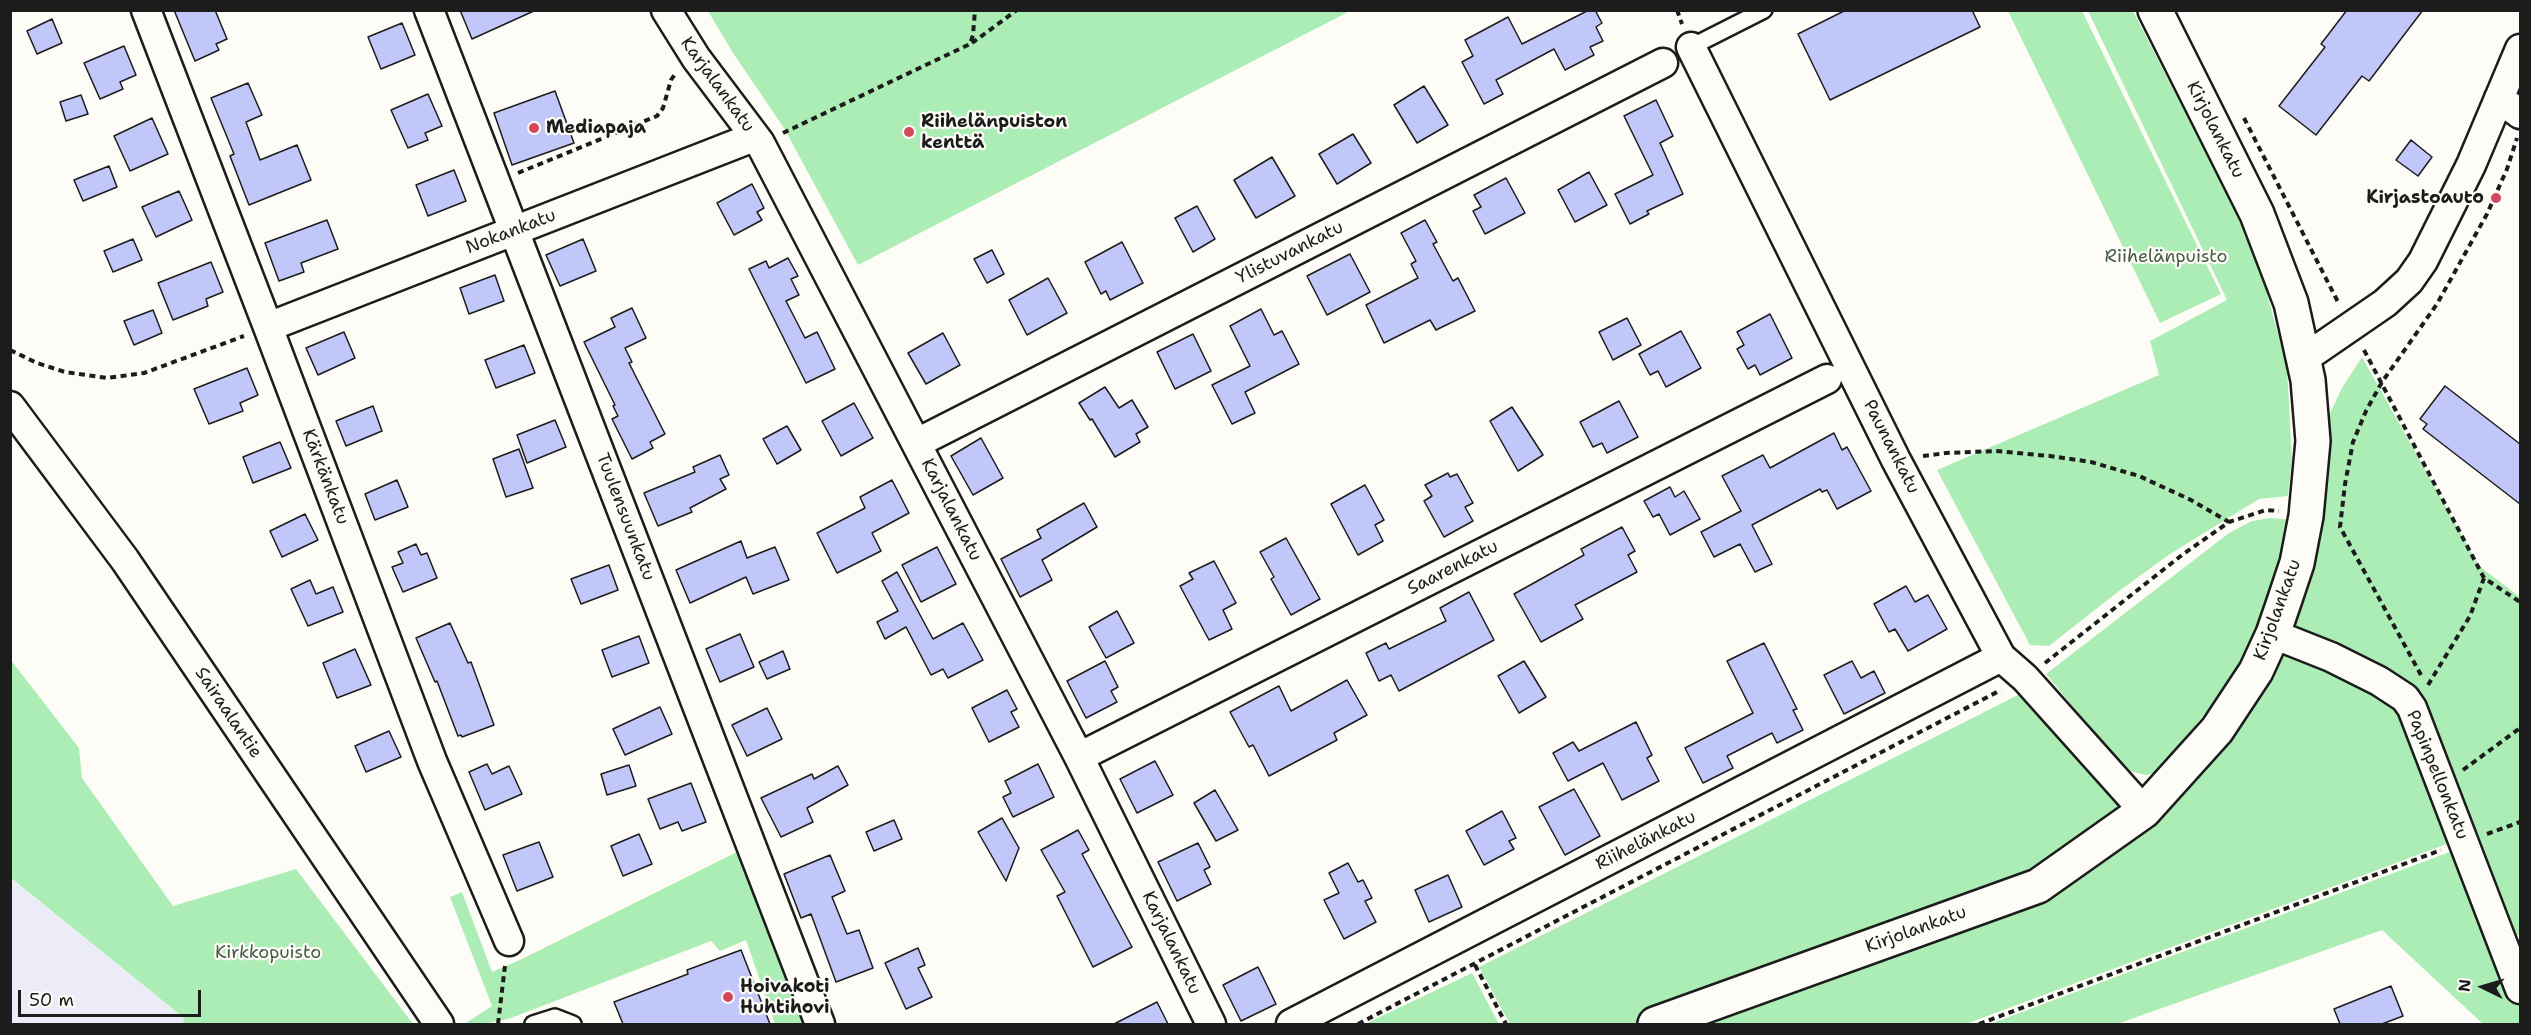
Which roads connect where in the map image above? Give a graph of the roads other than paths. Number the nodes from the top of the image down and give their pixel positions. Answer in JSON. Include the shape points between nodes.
{"nodes":[{"id":1,"x":146,"y":10,"type":"edge"},
{"id":2,"x":429,"y":10,"type":"edge"},
{"id":3,"x":666,"y":10,"type":"edge"},
{"id":4,"x":1764,"y":10,"type":"edge"},
{"id":5,"x":2155,"y":10,"type":"edge"},
{"id":6,"x":1743,"y":15,"type":"edge"},
{"id":7,"x":1691,"y":47,"type":"joint"},
{"id":8,"x":2520,"y":49,"type":"edge"},
{"id":9,"x":1663,"y":63,"type":"dead end"},
{"id":10,"x":2510,"y":106,"type":"edge"},
{"id":11,"x":758,"y":140,"type":"junction"},
{"id":12,"x":514,"y":231,"type":"junction"},
{"id":13,"x":268,"y":327,"type":"junction"},
{"id":14,"x":2305,"y":358,"type":"junction"},
{"id":15,"x":1827,"y":379,"type":"dead end"},
{"id":16,"x":10,"y":406,"type":"edge"},
{"id":17,"x":917,"y":443,"type":"junction"},
{"id":18,"x":2273,"y":634,"type":"junction"},
{"id":19,"x":2001,"y":657,"type":"junction"},
{"id":20,"x":1079,"y":757,"type":"junction"},
{"id":21,"x":2144,"y":811,"type":"junction"},
{"id":22,"x":509,"y":941,"type":"road end"},
{"id":23,"x":2520,"y":989,"type":"edge"},
{"id":24,"x":439,"y":1024,"type":"edge"},
{"id":25,"x":533,"y":1024,"type":"edge"},
{"id":26,"x":573,"y":1024,"type":"edge"},
{"id":27,"x":820,"y":1024,"type":"edge"},
{"id":28,"x":1211,"y":1024,"type":"edge"},
{"id":29,"x":1291,"y":1024,"type":"edge"},
{"id":30,"x":1655,"y":1024,"type":"edge"}],
"edges":[{"from":1,"to":13,"type":"street","name":"Kärkänkatu"},
{"from":2,"to":12,"type":"street","name":"Tuulensuunkatu"},
{"from":3,"to":11,"type":"street","name":"Karjalankatu","via":[[696,58]]},
{"from":4,"to":6,"type":"lane"},
{"from":5,"to":14,"type":"main road","name":"Kirjolankatu","via":[[2257,214],[2291,303]]},
{"from":6,"to":7,"type":"lane"},
{"from":7,"to":19,"type":"street","name":"Paunankatu","via":[[1896,460]]},
{"from":8,"to":10,"type":"street"},
{"from":9,"to":17,"type":"street","name":"Ylistuvankatu"},
{"from":10,"to":14,"type":"street","via":[[2471,165],[2423,261],[2399,292]]},
{"from":11,"to":12,"type":"street","name":"Nokankatu"},
{"from":11,"to":17,"type":"street","name":"Karjalankatu"},
{"from":12,"to":13,"type":"street","name":"Nokankatu"},
{"from":12,"to":27,"type":"street","name":"Tuulensuunkatu"},
{"from":13,"to":22,"type":"street","name":"Kärkänkatu","via":[[432,761]]},
{"from":14,"to":18,"type":"main road","name":"Kirjolankatu","via":[[2313,441],[2308,498],[2297,563]]},
{"from":15,"to":20,"type":"street","name":"Saarenkatu"},
{"from":16,"to":24,"type":"street","name":"Sairaalantie","via":[[125,560]]},
{"from":17,"to":20,"type":"street","name":"Karjalankatu"},
{"from":18,"to":21,"type":"main road","name":"Kirjolankatu","via":[[2256,671],[2224,721]]},
{"from":18,"to":23,"type":"street","name":"Papinpellonkatu","via":[[2357,669],[2405,698],[2474,839]]},
{"from":19,"to":21,"type":"street","name":"Paunankatu","via":[[2025,678]]},
{"from":19,"to":29,"type":"street","name":"Riihelänkatu"},
{"from":20,"to":28,"type":"street","name":"Karjalankatu"},
{"from":21,"to":30,"type":"main road","name":"Kirjolankatu","via":[[2038,886]]},
{"from":25,"to":26,"type":"lane","via":[[555,1017]]}]}
